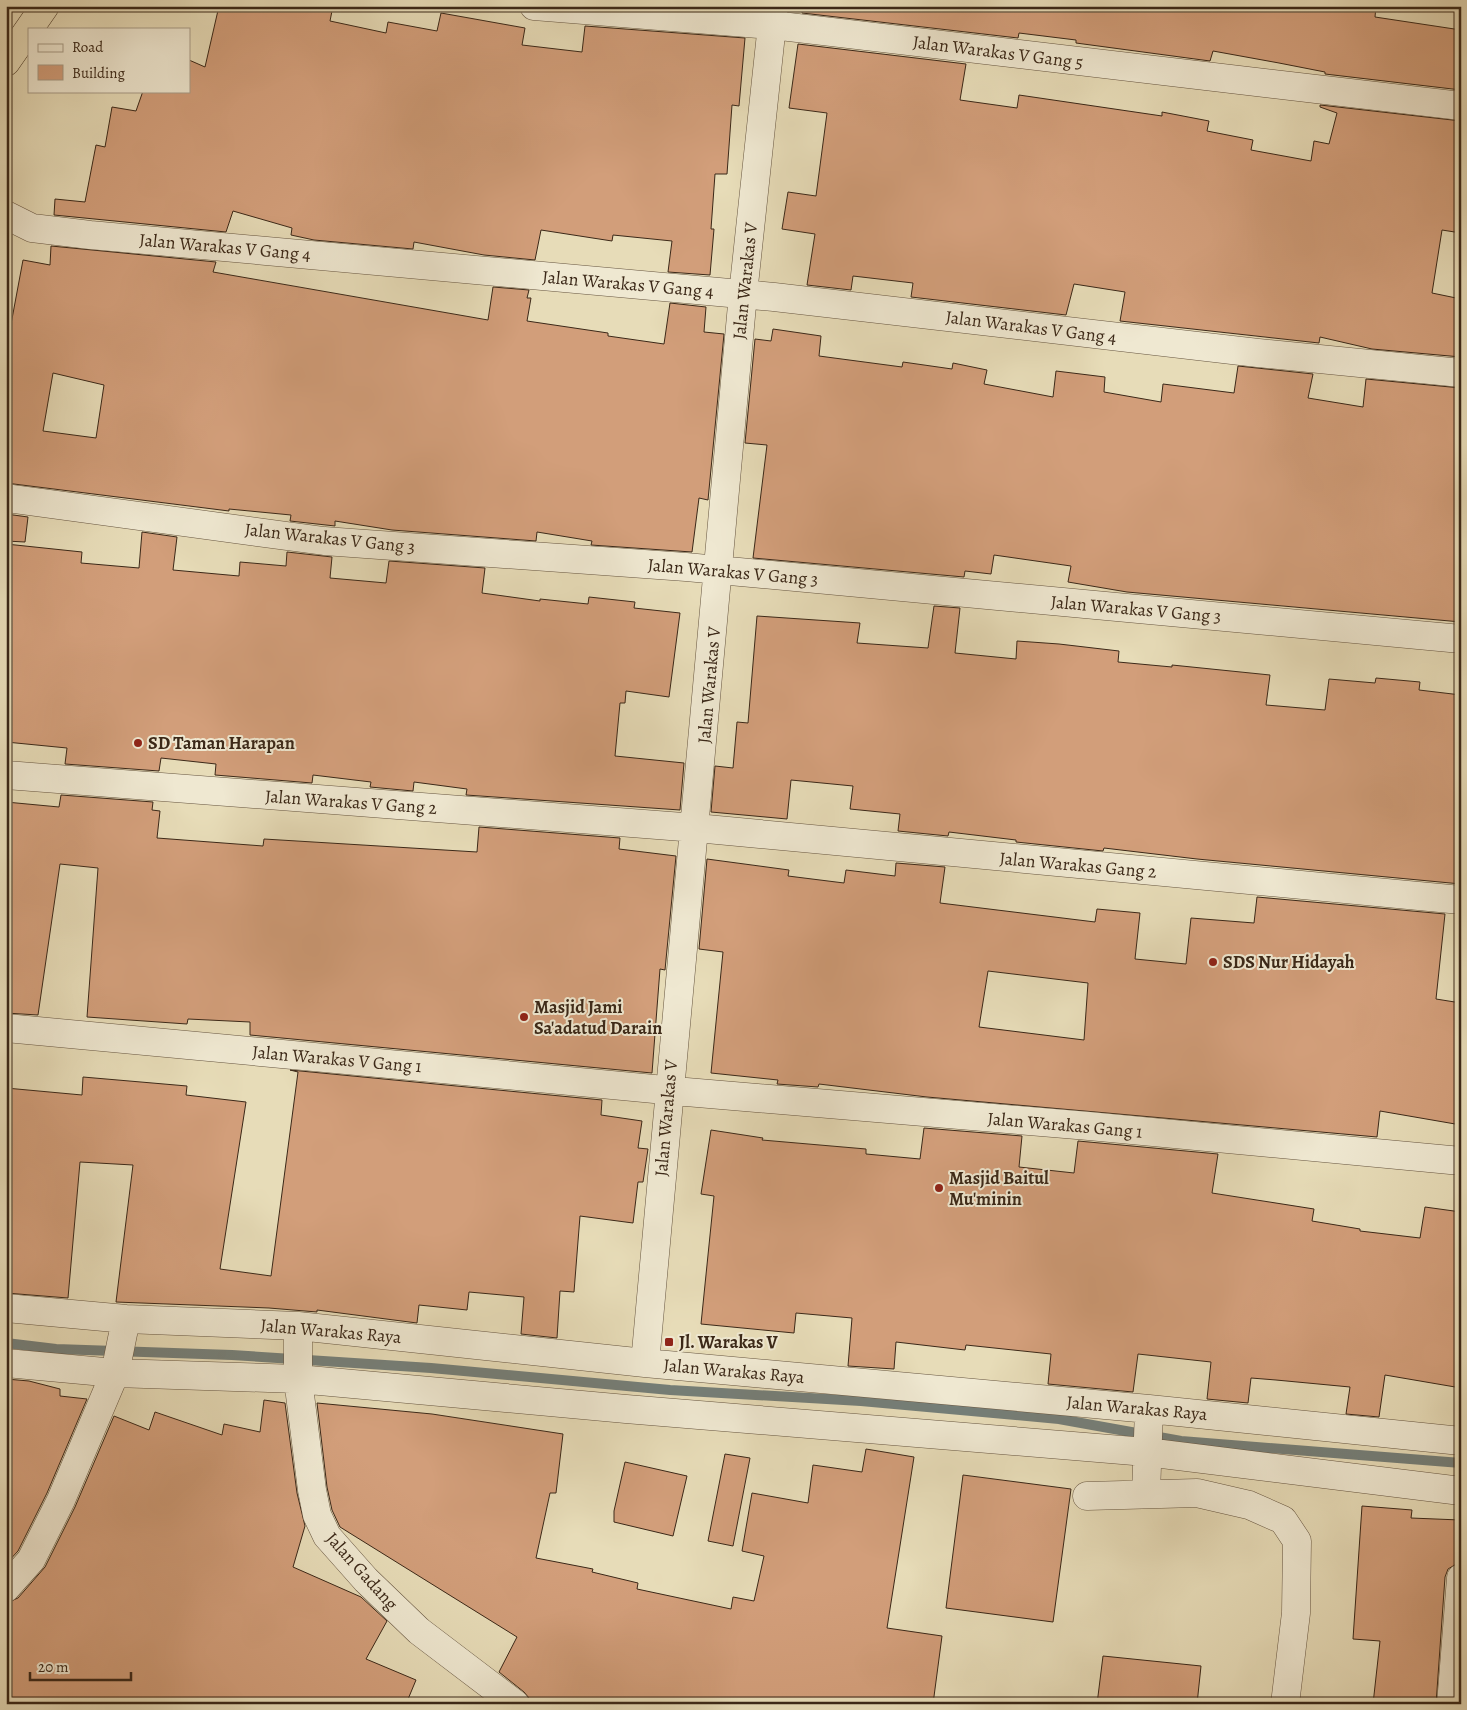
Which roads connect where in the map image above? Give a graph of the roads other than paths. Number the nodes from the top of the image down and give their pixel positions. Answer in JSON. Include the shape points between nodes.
{"nodes":[{"id":1,"x":45,"y":6,"type":"edge"},
{"id":2,"x":534,"y":6,"type":"edge"},
{"id":3,"x":773,"y":16,"type":"edge"},
{"id":4,"x":30,"y":28,"type":"edge"},
{"id":5,"x":28,"y":30,"type":"edge"},
{"id":6,"x":6,"y":62,"type":"edge"},
{"id":7,"x":1461,"y":106,"type":"edge"},
{"id":8,"x":6,"y":215,"type":"edge"},
{"id":9,"x":743,"y":294,"type":"junction"},
{"id":10,"x":1461,"y":373,"type":"edge"},
{"id":11,"x":6,"y":498,"type":"edge"},
{"id":12,"x":719,"y":571,"type":"junction"},
{"id":13,"x":1461,"y":639,"type":"edge"},
{"id":14,"x":6,"y":775,"type":"edge"},
{"id":15,"x":696,"y":828,"type":"junction"},
{"id":16,"x":1461,"y":900,"type":"edge"},
{"id":17,"x":6,"y":1028,"type":"edge"},
{"id":18,"x":668,"y":1091,"type":"junction"},
{"id":19,"x":1461,"y":1161,"type":"edge"},
{"id":20,"x":6,"y":1308,"type":"edge"},
{"id":21,"x":126,"y":1326,"type":"junction"},
{"id":22,"x":297,"y":1334,"type":"junction"},
{"id":23,"x":6,"y":1363,"type":"edge"},
{"id":24,"x":645,"y":1363,"type":"junction"},
{"id":25,"x":117,"y":1367,"type":"junction"},
{"id":26,"x":298,"y":1375,"type":"junction"},
{"id":27,"x":1148,"y":1413,"type":"junction"},
{"id":28,"x":1461,"y":1441,"type":"edge"},
{"id":29,"x":1146,"y":1449,"type":"junction"},
{"id":30,"x":1461,"y":1491,"type":"edge"},
{"id":31,"x":1146,"y":1494,"type":"junction"},
{"id":32,"x":1087,"y":1496,"type":"dead end"},
{"id":33,"x":1461,"y":1578,"type":"edge"},
{"id":34,"x":6,"y":1588,"type":"edge"},
{"id":35,"x":515,"y":1704,"type":"edge"},
{"id":36,"x":1286,"y":1704,"type":"edge"},
{"id":37,"x":1451,"y":1704,"type":"edge"}],
"edges":[{"from":1,"to":4,"type":"highway"},
{"from":2,"to":3,"type":"street","name":"Jalan Warakas V Gang 5"},
{"from":3,"to":7,"type":"street","name":"Jalan Warakas V Gang 5"},
{"from":3,"to":9,"type":"street","name":"Jalan Warakas V"},
{"from":5,"to":6,"type":"highway"},
{"from":8,"to":9,"type":"street","name":"Jalan Warakas V Gang 4","via":[[32,228],[90,235]]},
{"from":9,"to":10,"type":"street","name":"Jalan Warakas V Gang 4"},
{"from":9,"to":12,"type":"street","name":"Jalan Warakas V"},
{"from":11,"to":12,"type":"street","name":"Jalan Warakas V Gang 3","via":[[324,541]]},
{"from":12,"to":13,"type":"street","name":"Jalan Warakas V Gang 3"},
{"from":12,"to":15,"type":"street","name":"Jalan Warakas V"},
{"from":14,"to":15,"type":"street","name":"Jalan Warakas V Gang 2"},
{"from":15,"to":16,"type":"street","name":"Jalan Warakas Gang 2"},
{"from":15,"to":18,"type":"street","name":"Jalan Warakas V"},
{"from":17,"to":18,"type":"street","name":"Jalan Warakas V Gang 1"},
{"from":18,"to":19,"type":"street","name":"Jalan Warakas Gang 1"},
{"from":18,"to":24,"type":"street","name":"Jalan Warakas V"},
{"from":20,"to":21,"type":"street","name":"Jalan Warakas Raya"},
{"from":21,"to":22,"type":"street","name":"Jalan Warakas Raya"},
{"from":21,"to":25,"type":"street"},
{"from":22,"to":24,"type":"street","name":"Jalan Warakas Raya"},
{"from":22,"to":26,"type":"street","name":"Jalan Gadang"},
{"from":23,"to":25,"type":"street"},
{"from":24,"to":27,"type":"street","name":"Jalan Warakas Raya"},
{"from":25,"to":26,"type":"street"},
{"from":25,"to":34,"type":"street","via":[[61,1500],[31,1560]]},
{"from":26,"to":29,"type":"street","via":[[636,1410]]},
{"from":26,"to":35,"type":"street","name":"Jalan Gadang","via":[[317,1515],[327,1536],[366,1580],[420,1631]]},
{"from":27,"to":28,"type":"street","name":"Jalan Warakas Raya"},
{"from":27,"to":29,"type":"street"},
{"from":29,"to":30,"type":"street"},
{"from":29,"to":31,"type":"street"},
{"from":31,"to":32,"type":"street"},
{"from":31,"to":36,"type":"street","via":[[1197,1493],[1249,1505],[1283,1520],[1297,1541],[1296,1613]]},
{"from":33,"to":37,"type":"street"}]}
